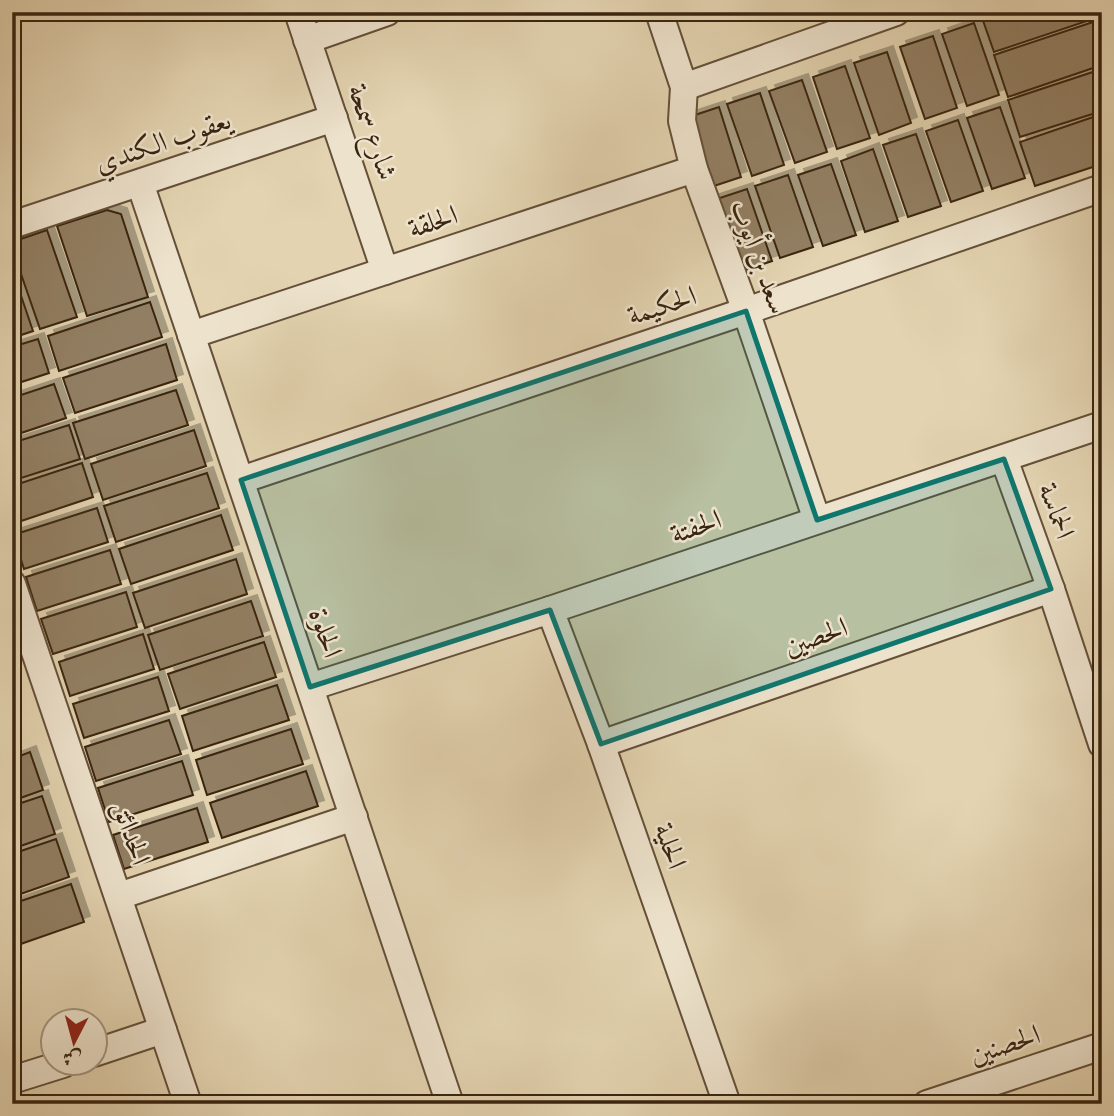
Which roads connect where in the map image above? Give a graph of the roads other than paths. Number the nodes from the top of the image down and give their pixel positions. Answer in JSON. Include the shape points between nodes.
{"nodes":[{"id":1,"x":298,"y":12,"type":"edge"},
{"id":2,"x":387,"y":12,"type":"edge"},
{"id":3,"x":659,"y":12,"type":"edge"},
{"id":4,"x":886,"y":14,"type":"edge"},
{"id":5,"x":307,"y":40,"type":"junction"},
{"id":6,"x":684,"y":87,"type":"junction"},
{"id":7,"x":334,"y":118,"type":"junction"},
{"id":8,"x":694,"y":169,"type":"junction"},
{"id":9,"x":140,"y":183,"type":"junction"},
{"id":10,"x":1102,"y":188,"type":"edge"},
{"id":11,"x":12,"y":225,"type":"edge"},
{"id":12,"x":386,"y":271,"type":"junction"},
{"id":13,"x":746,"y":312,"type":"junction"},
{"id":14,"x":191,"y":335,"type":"junction"},
{"id":15,"x":1102,"y":425,"type":"edge"},
{"id":16,"x":1004,"y":459,"type":"junction"},
{"id":17,"x":241,"y":480,"type":"junction"},
{"id":18,"x":817,"y":520,"type":"junction"},
{"id":19,"x":12,"y":584,"type":"edge"},
{"id":20,"x":1051,"y":589,"type":"junction"},
{"id":21,"x":550,"y":610,"type":"junction"},
{"id":22,"x":310,"y":687,"type":"junction"},
{"id":23,"x":601,"y":744,"type":"junction"},
{"id":24,"x":1102,"y":744,"type":"edge"},
{"id":25,"x":354,"y":817,"type":"junction"},
{"id":26,"x":119,"y":896,"type":"junction"},
{"id":27,"x":163,"y":1030,"type":"junction"},
{"id":28,"x":1102,"y":1046,"type":"edge"},
{"id":29,"x":108,"y":1048,"type":"edge"},
{"id":30,"x":38,"y":1071,"type":"edge"},
{"id":31,"x":12,"y":1080,"type":"edge"},
{"id":32,"x":188,"y":1104,"type":"edge"},
{"id":33,"x":450,"y":1104,"type":"edge"},
{"id":34,"x":727,"y":1104,"type":"edge"},
{"id":35,"x":927,"y":1104,"type":"edge"}],
"edges":[{"from":1,"to":5,"type":"street","name":"شارع سمحة"},
{"from":2,"to":5,"type":"street"},
{"from":3,"to":6,"type":"street","name":"سعد بن أيوب"},
{"from":4,"to":6,"type":"street"},
{"from":5,"to":7,"type":"street","name":"شارع سمحة"},
{"from":6,"to":8,"type":"street","name":"سعد بن أيوب","via":[[682,121]]},
{"from":7,"to":9,"type":"street","name":"يعقوب الكندي"},
{"from":7,"to":12,"type":"street","name":"شارع سمحة"},
{"from":8,"to":12,"type":"street","name":"الحلقة"},
{"from":8,"to":13,"type":"street","name":"سعد بن أيوب"},
{"from":9,"to":11,"type":"street","name":"يعقوب الكندي"},
{"from":9,"to":14,"type":"street","name":"الحلوة"},
{"from":10,"to":13,"type":"street","name":"الحكيمة"},
{"from":12,"to":14,"type":"street","name":"الحلقة"},
{"from":13,"to":17,"type":"street","name":"الحكيمة"},
{"from":13,"to":18,"type":"street","name":"سعد بن أيوب"},
{"from":14,"to":17,"type":"street","name":"الحلوة"},
{"from":15,"to":16,"type":"street","name":"الحفتة"},
{"from":16,"to":18,"type":"street","name":"الحفتة"},
{"from":16,"to":20,"type":"street","name":"الحماسة"},
{"from":17,"to":22,"type":"street","name":"الحلوة"},
{"from":18,"to":21,"type":"street","name":"الحفتة"},
{"from":19,"to":26,"type":"street","name":"الحدائق"},
{"from":20,"to":23,"type":"street","name":"الحصين"},
{"from":20,"to":24,"type":"street","name":"الحماسة"},
{"from":21,"to":22,"type":"street","name":"الحفتة"},
{"from":21,"to":23,"type":"street","name":"الحلية"},
{"from":22,"to":25,"type":"street","name":"الحلوة"},
{"from":23,"to":34,"type":"street","name":"الحلية"},
{"from":25,"to":26,"type":"street"},
{"from":25,"to":33,"type":"street","name":"الحلوة"},
{"from":26,"to":27,"type":"street","name":"الحدائق"},
{"from":27,"to":29,"type":"street"},
{"from":27,"to":32,"type":"street","name":"الحدائق"},
{"from":28,"to":35,"type":"street","name":"الحصنين"},
{"from":30,"to":31,"type":"street"}]}
